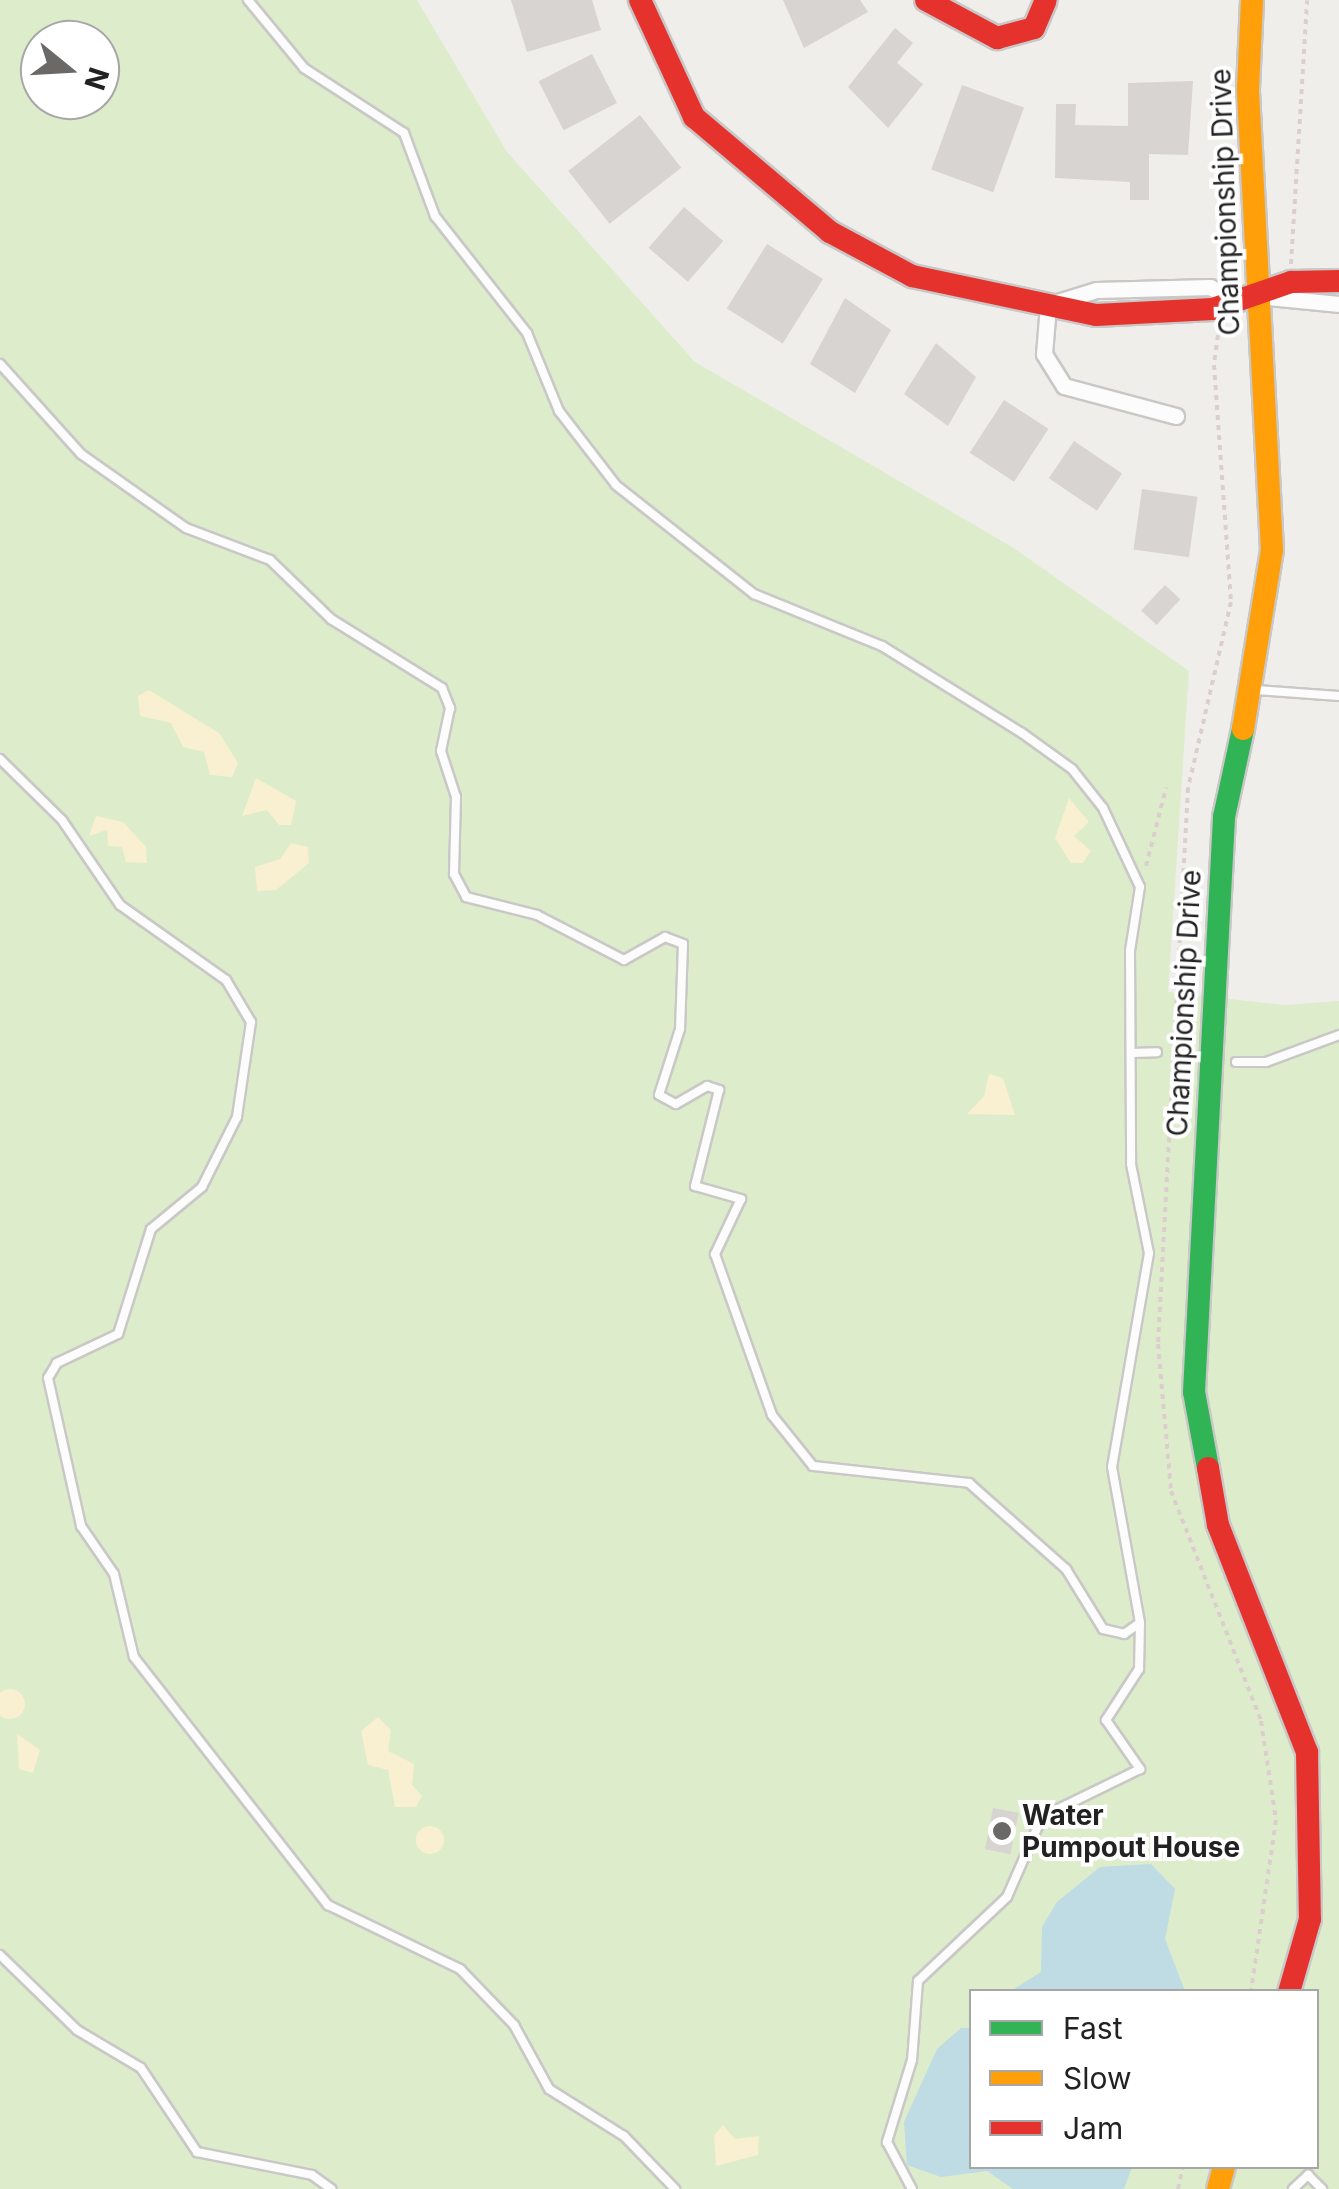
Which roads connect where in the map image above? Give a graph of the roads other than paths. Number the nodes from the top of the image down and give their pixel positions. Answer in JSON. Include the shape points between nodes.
{"nodes":[{"id":1,"x":248,"y":0,"type":"edge"},
{"id":2,"x":640,"y":0,"type":"edge"},
{"id":3,"x":926,"y":0,"type":"edge"},
{"id":4,"x":1046,"y":0,"type":"edge"},
{"id":5,"x":1252,"y":0,"type":"edge"},
{"id":6,"x":1339,"y":281,"type":"edge"},
{"id":7,"x":1258,"y":296,"type":"junction"},
{"id":8,"x":1339,"y":304,"type":"edge"},
{"id":9,"x":1048,"y":305,"type":"junction"},
{"id":10,"x":0,"y":364,"type":"edge"},
{"id":11,"x":1176,"y":416,"type":"dead end"},
{"id":12,"x":1252,"y":689,"type":"junction"},
{"id":13,"x":1339,"y":696,"type":"edge"},
{"id":14,"x":0,"y":759,"type":"edge"},
{"id":15,"x":1339,"y":1035,"type":"edge"},
{"id":16,"x":1157,"y":1052,"type":"dead end"},
{"id":17,"x":1132,"y":1053,"type":"junction"},
{"id":18,"x":1236,"y":1062,"type":"dead end"},
{"id":19,"x":1140,"y":1623,"type":"junction"},
{"id":20,"x":0,"y":1955,"type":"edge"},
{"id":21,"x":1291,"y":1989,"type":"edge"},
{"id":22,"x":331,"y":2189,"type":"edge"},
{"id":23,"x":675,"y":2189,"type":"edge"},
{"id":24,"x":912,"y":2189,"type":"edge"},
{"id":25,"x":1293,"y":2189,"type":"edge"},
{"id":26,"x":1322,"y":2189,"type":"edge"}],
"edges":[{"from":1,"to":17,"type":"lane","via":[[304,68],[404,133],[435,216],[532,340],[559,410],[616,485],[754,594],[882,646],[1064,763],[1103,808],[1139,891]]},
{"from":2,"to":9,"type":"street","via":[[694,117],[757,179],[912,276]]},
{"from":3,"to":4,"type":"street","via":[[997,38],[1020,35]]},
{"from":5,"to":7,"type":"street","name":"Championship Drive"},
{"from":6,"to":7,"type":"street","via":[[1291,282]]},
{"from":7,"to":8,"type":"street"},
{"from":7,"to":9,"type":"street","via":[[1229,298],[1213,310],[1096,316]]},
{"from":7,"to":12,"type":"street","name":"Championship Drive","via":[[1272,550]]},
{"from":9,"to":11,"type":"street","via":[[1044,354],[1064,386]]},
{"from":10,"to":19,"type":"lane","via":[[81,454],[186,528],[270,560],[318,608],[442,688],[450,708],[441,750],[456,797],[454,874],[466,897],[537,915],[624,960],[665,937],[682,944],[680,1029],[659,1095],[676,1104],[707,1086],[718,1090],[695,1186],[742,1199],[714,1254],[784,1434],[822,1472],[941,1478],[984,1491],[1066,1569],[1103,1629],[1124,1634]]},
{"from":12,"to":13,"type":"lane"},
{"from":12,"to":21,"type":"street","name":"Championship Drive","via":[[1224,816],[1194,1392],[1218,1524],[1307,1752],[1310,1918]]},
{"from":14,"to":23,"type":"lane","via":[[62,820],[120,905],[226,980],[250,1022],[237,1117],[202,1187],[150,1229],[118,1334],[57,1363],[48,1378],[81,1526],[114,1574],[131,1650],[328,1904],[460,1969],[514,2025],[549,2090],[624,2136]]},
{"from":15,"to":18,"type":"lane","via":[[1266,1062]]},
{"from":16,"to":17,"type":"lane"},
{"from":17,"to":19,"type":"lane","via":[[1131,1164],[1149,1253],[1112,1466]]},
{"from":19,"to":24,"type":"lane","via":[[1139,1669],[1106,1720],[1140,1757],[1137,1774],[1042,1816],[1007,1897],[918,1981],[912,2060],[887,2142]]},
{"from":20,"to":22,"type":"lane","via":[[77,2030],[141,2068],[197,2152],[312,2176]]},
{"from":25,"to":26,"type":"lane","via":[[1308,2176]]}]}
